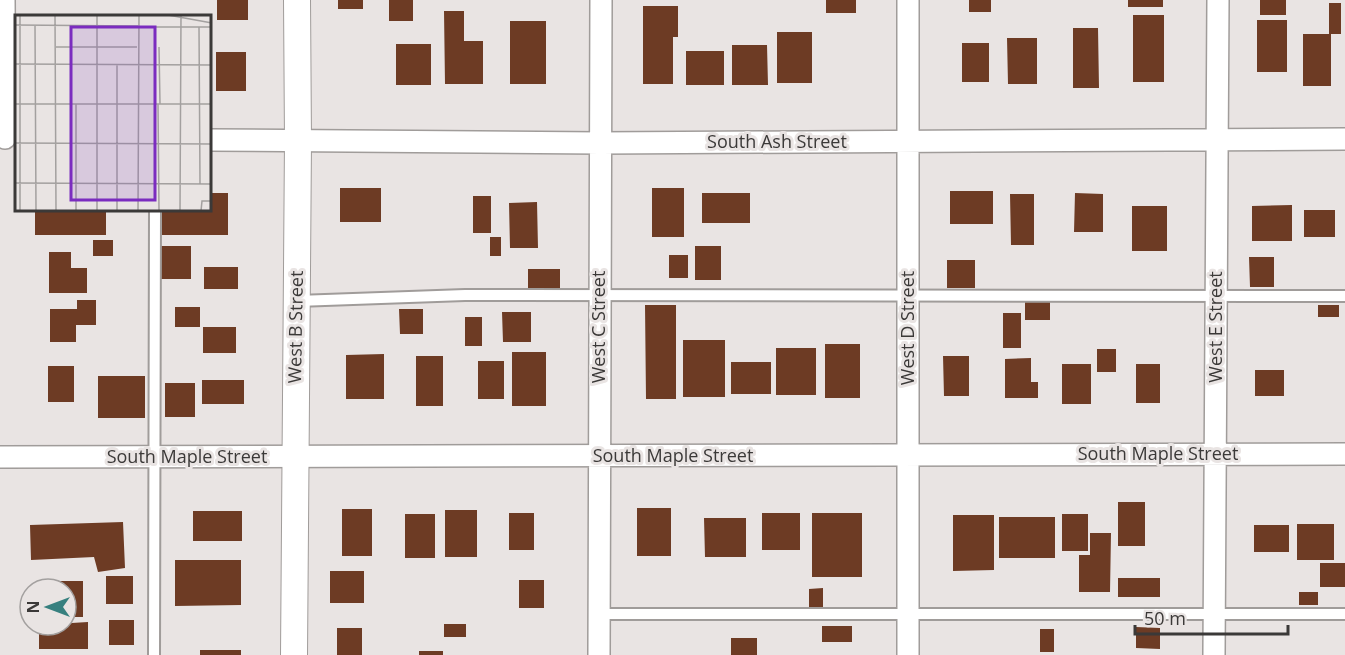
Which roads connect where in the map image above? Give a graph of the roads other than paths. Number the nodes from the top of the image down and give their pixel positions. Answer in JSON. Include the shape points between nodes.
{"nodes":[{"id":1,"x":4,"y":0,"type":"edge"},
{"id":2,"x":297,"y":0,"type":"edge"},
{"id":3,"x":601,"y":0,"type":"edge"},
{"id":4,"x":908,"y":0,"type":"edge"},
{"id":5,"x":1218,"y":0,"type":"edge"},
{"id":6,"x":7,"y":138,"type":"edge"},
{"id":7,"x":1345,"y":139,"type":"edge"},
{"id":8,"x":212,"y":140,"type":"edge"},
{"id":9,"x":1217,"y":140,"type":"junction"},
{"id":10,"x":298,"y":141,"type":"junction"},
{"id":11,"x":908,"y":142,"type":"junction"},
{"id":12,"x":600,"y":143,"type":"junction"},
{"id":13,"x":155,"y":212,"type":"edge"},
{"id":14,"x":599,"y":295,"type":"junction"},
{"id":15,"x":908,"y":296,"type":"junction"},
{"id":16,"x":1345,"y":296,"type":"edge"},
{"id":17,"x":1216,"y":297,"type":"junction"},
{"id":18,"x":297,"y":301,"type":"junction"},
{"id":19,"x":1345,"y":453,"type":"edge"},
{"id":20,"x":1215,"y":454,"type":"junction"},
{"id":21,"x":908,"y":455,"type":"junction"},
{"id":22,"x":0,"y":457,"type":"edge"},
{"id":23,"x":154,"y":457,"type":"junction"},
{"id":24,"x":294,"y":457,"type":"junction"},
{"id":25,"x":599,"y":457,"type":"junction"},
{"id":26,"x":599,"y":614,"type":"junction"},
{"id":27,"x":908,"y":614,"type":"junction"},
{"id":28,"x":1214,"y":614,"type":"junction"},
{"id":29,"x":1345,"y":614,"type":"edge"},
{"id":30,"x":154,"y":655,"type":"edge"},
{"id":31,"x":294,"y":655,"type":"edge"},
{"id":32,"x":599,"y":655,"type":"edge"},
{"id":33,"x":908,"y":655,"type":"edge"},
{"id":34,"x":1214,"y":655,"type":"edge"}],
"edges":[{"from":1,"to":6,"type":"street"},
{"from":2,"to":10,"type":"street","name":"West B Street"},
{"from":3,"to":12,"type":"street","name":"West C Street"},
{"from":4,"to":11,"type":"street","name":"West D Street"},
{"from":5,"to":9,"type":"street","name":"West E Street"},
{"from":7,"to":9,"type":"street","name":"South Ash Street"},
{"from":8,"to":10,"type":"street","name":"South Ash Street"},
{"from":9,"to":11,"type":"street","name":"South Ash Street"},
{"from":9,"to":17,"type":"street","name":"West E Street"},
{"from":10,"to":12,"type":"street","name":"South Ash Street"},
{"from":10,"to":18,"type":"street","name":"West B Street"},
{"from":11,"to":12,"type":"street","name":"South Ash Street"},
{"from":11,"to":15,"type":"street","name":"West D Street"},
{"from":12,"to":14,"type":"street","name":"West C Street"},
{"from":13,"to":23,"type":"lane"},
{"from":14,"to":15,"type":"lane"},
{"from":14,"to":18,"type":"lane"},
{"from":14,"to":25,"type":"street","name":"West C Street"},
{"from":15,"to":17,"type":"lane"},
{"from":15,"to":21,"type":"street","name":"West D Street"},
{"from":16,"to":17,"type":"lane"},
{"from":17,"to":20,"type":"street","name":"West E Street"},
{"from":18,"to":24,"type":"street","name":"West B Street"},
{"from":19,"to":20,"type":"street","name":"South Maple Street"},
{"from":20,"to":21,"type":"street","name":"South Maple Street"},
{"from":20,"to":28,"type":"street","name":"West E Street"},
{"from":21,"to":25,"type":"street","name":"South Maple Street"},
{"from":21,"to":27,"type":"street","name":"West D Street"},
{"from":22,"to":23,"type":"street","name":"South Maple Street"},
{"from":23,"to":24,"type":"street","name":"South Maple Street"},
{"from":23,"to":30,"type":"lane"},
{"from":24,"to":25,"type":"street","name":"South Maple Street"},
{"from":24,"to":31,"type":"street","name":"West B Street"},
{"from":25,"to":26,"type":"street","name":"West C Street"},
{"from":26,"to":27,"type":"lane"},
{"from":26,"to":32,"type":"street","name":"West C Street"},
{"from":27,"to":28,"type":"lane"},
{"from":27,"to":33,"type":"street","name":"West D Street"},
{"from":28,"to":29,"type":"lane"},
{"from":28,"to":34,"type":"street","name":"West E Street"}]}
